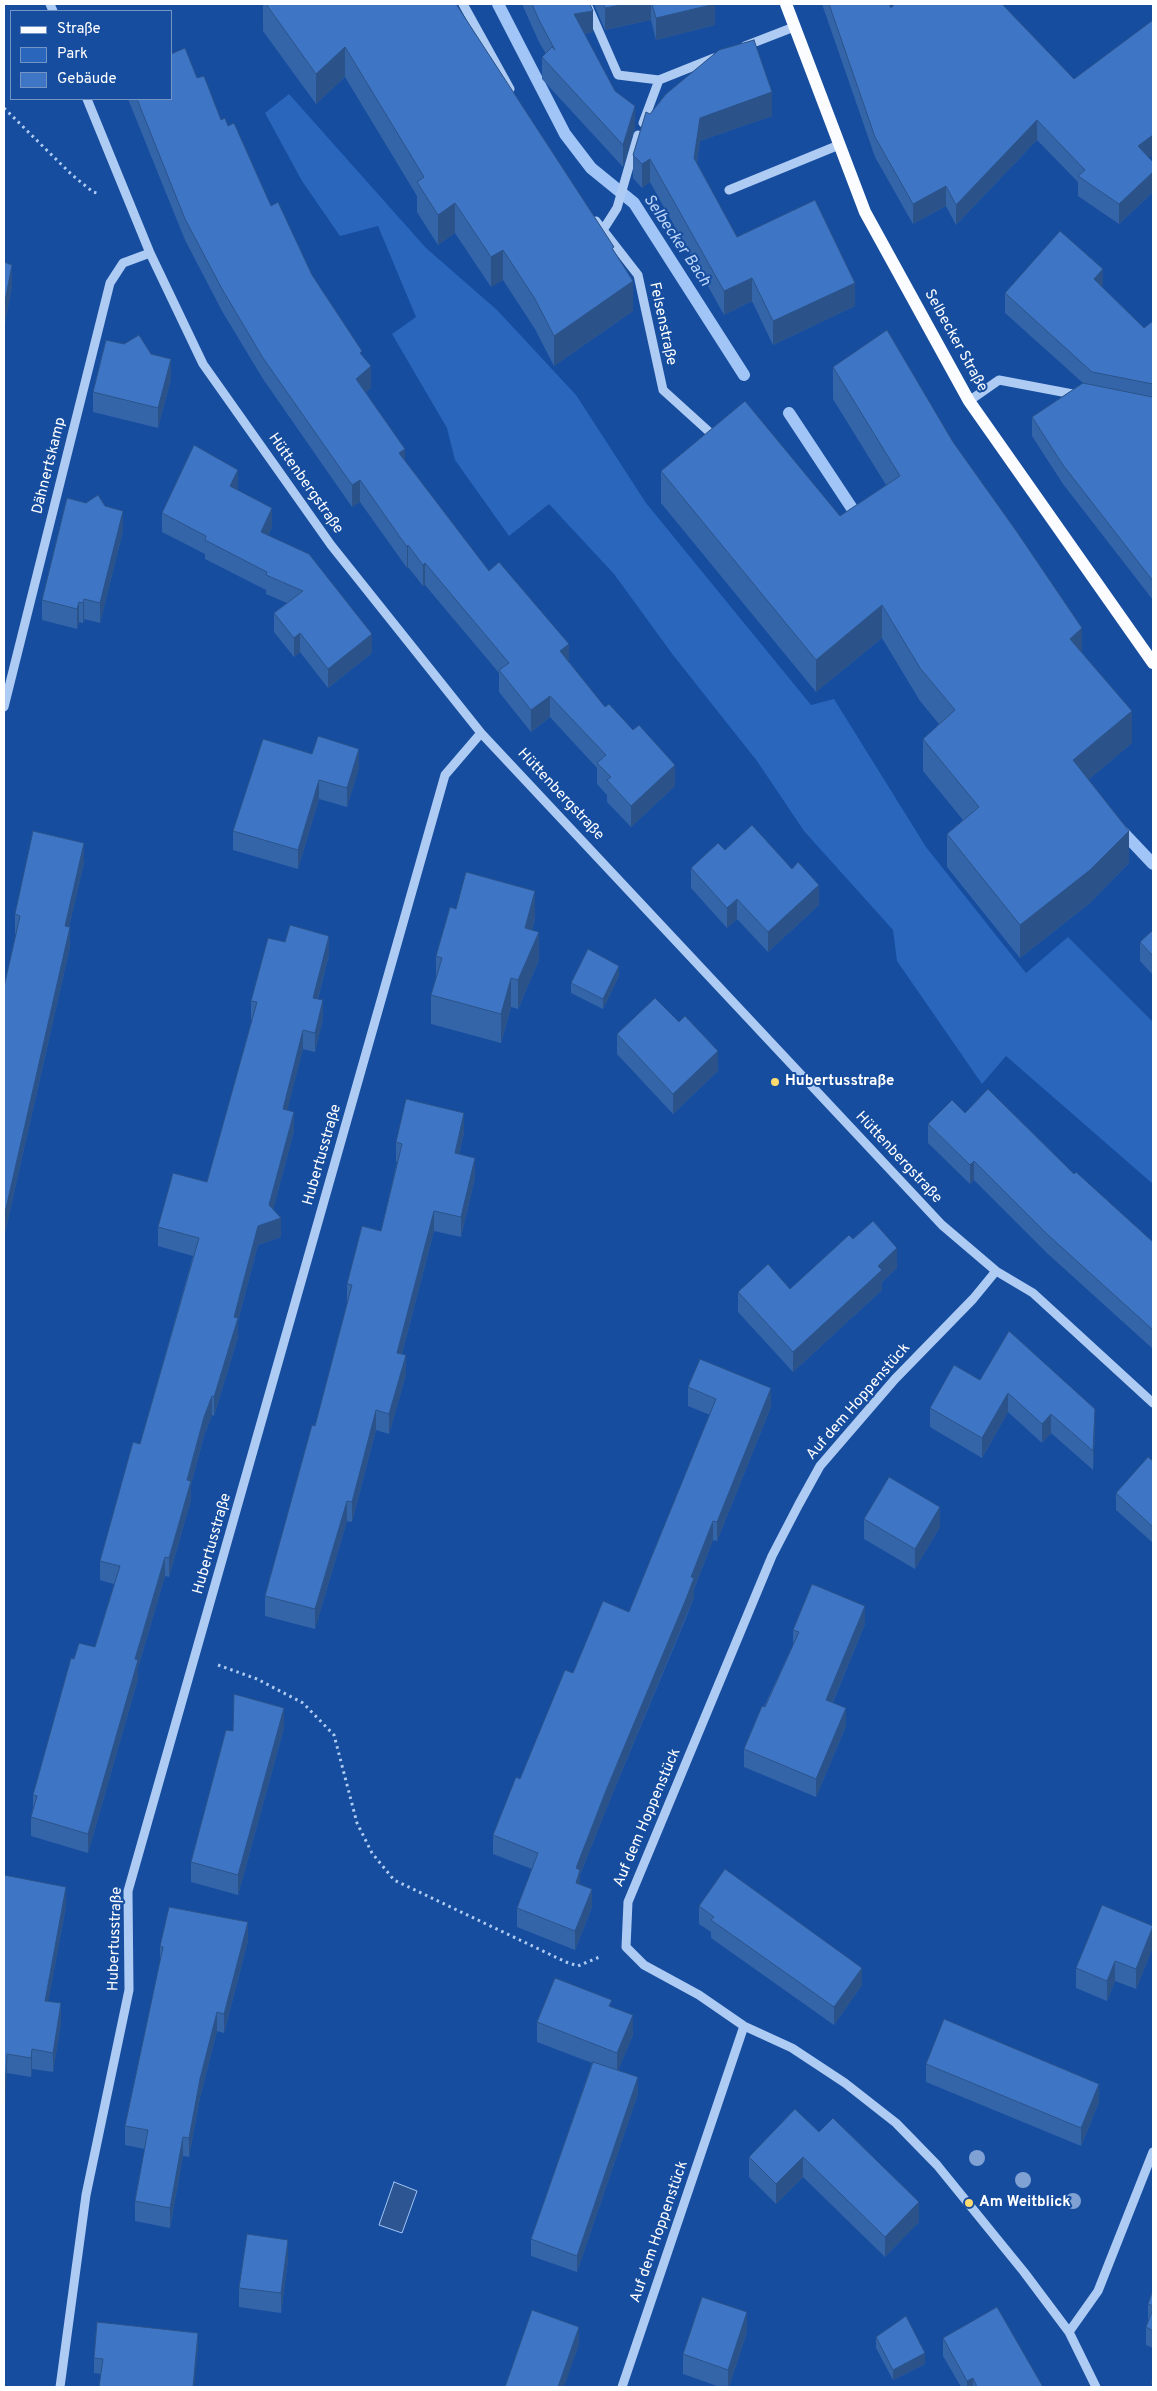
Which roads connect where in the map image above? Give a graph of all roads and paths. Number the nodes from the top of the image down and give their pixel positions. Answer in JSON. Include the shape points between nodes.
{"nodes":[{"id":1,"x":463,"y":4,"type":"edge"},
{"id":2,"x":587,"y":4,"type":"edge"},
{"id":3,"x":786,"y":4,"type":"edge"},
{"id":4,"x":794,"y":27,"type":"junction"},
{"id":5,"x":740,"y":48,"type":"edge"},
{"id":6,"x":722,"y":55,"type":"edge"},
{"id":7,"x":659,"y":80,"type":"junction"},
{"id":8,"x":516,"y":99,"type":"edge"},
{"id":9,"x":87,"y":100,"type":"edge"},
{"id":10,"x":4,"y":108,"type":"edge"},
{"id":11,"x":839,"y":145,"type":"junction"},
{"id":12,"x":71,"y":174,"type":"dead end"},
{"id":13,"x":729,"y":190,"type":"dead end"},
{"id":14,"x":591,"y":214,"type":"edge"},
{"id":15,"x":603,"y":230,"type":"junction"},
{"id":16,"x":150,"y":253,"type":"junction"},
{"id":17,"x":1084,"y":396,"type":"edge"},
{"id":18,"x":969,"y":401,"type":"junction"},
{"id":19,"x":716,"y":438,"type":"edge"},
{"id":20,"x":1153,"y":663,"type":"edge"},
{"id":21,"x":4,"y":707,"type":"edge"},
{"id":22,"x":482,"y":733,"type":"junction"},
{"id":23,"x":996,"y":1271,"type":"junction"},
{"id":24,"x":1153,"y":1403,"type":"edge"},
{"id":25,"x":195,"y":1657,"type":"junction"},
{"id":26,"x":578,"y":1966,"type":"dead end"},
{"id":27,"x":744,"y":2026,"type":"junction"},
{"id":28,"x":1153,"y":2152,"type":"edge"},
{"id":29,"x":1069,"y":2332,"type":"junction"},
{"id":30,"x":60,"y":2387,"type":"edge"},
{"id":31,"x":622,"y":2387,"type":"edge"},
{"id":32,"x":1096,"y":2387,"type":"edge"}],
"edges":[{"from":1,"to":8,"type":"street"},
{"from":2,"to":7,"type":"street","via":[[618,75]]},
{"from":3,"to":4,"type":"main road","name":"Selbecker Straße"},
{"from":4,"to":5,"type":"street"},
{"from":4,"to":11,"type":"main road","name":"Selbecker Straße"},
{"from":6,"to":7,"type":"street"},
{"from":7,"to":15,"type":"street","via":[[628,168],[618,208]]},
{"from":9,"to":16,"type":"street","name":"Hüttenbergstraße"},
{"from":10,"to":12,"type":"path"},
{"from":11,"to":13,"type":"street"},
{"from":11,"to":18,"type":"main road","name":"Selbecker Straße","via":[[865,212]]},
{"from":14,"to":15,"type":"street","name":"Felsenstraße"},
{"from":15,"to":19,"type":"street","name":"Felsenstraße","via":[[638,275],[663,390]]},
{"from":16,"to":21,"type":"street","name":"Dähnertskamp","via":[[123,263],[110,283]]},
{"from":16,"to":22,"type":"street","name":"Hüttenbergstraße","via":[[203,364],[331,545]]},
{"from":17,"to":18,"type":"street","via":[[999,380]]},
{"from":18,"to":20,"type":"main road","name":"Selbecker Straße"},
{"from":22,"to":23,"type":"street","name":"Hüttenbergstraße","via":[[942,1225]]},
{"from":22,"to":25,"type":"street","name":"Hubertusstraße","via":[[445,774]]},
{"from":23,"to":24,"type":"street","name":"Hüttenbergstraße","via":[[1033,1293]]},
{"from":23,"to":27,"type":"street","name":"Auf dem Hoppenstück","via":[[895,1379],[820,1466],[772,1556],[628,1902],[626,1947],[644,1965],[699,1995]]},
{"from":25,"to":26,"type":"path","via":[[257,1679],[303,1703],[334,1735],[357,1823],[372,1853],[394,1880]]},
{"from":25,"to":30,"type":"street","name":"Hubertusstraße","via":[[128,1891],[129,1990],[86,2195]]},
{"from":27,"to":29,"type":"street","via":[[792,2048],[845,2083],[896,2123],[969,2203]]},
{"from":27,"to":31,"type":"street","name":"Auf dem Hoppenstück"},
{"from":28,"to":29,"type":"street","via":[[1098,2291]]},
{"from":29,"to":32,"type":"street"}]}
